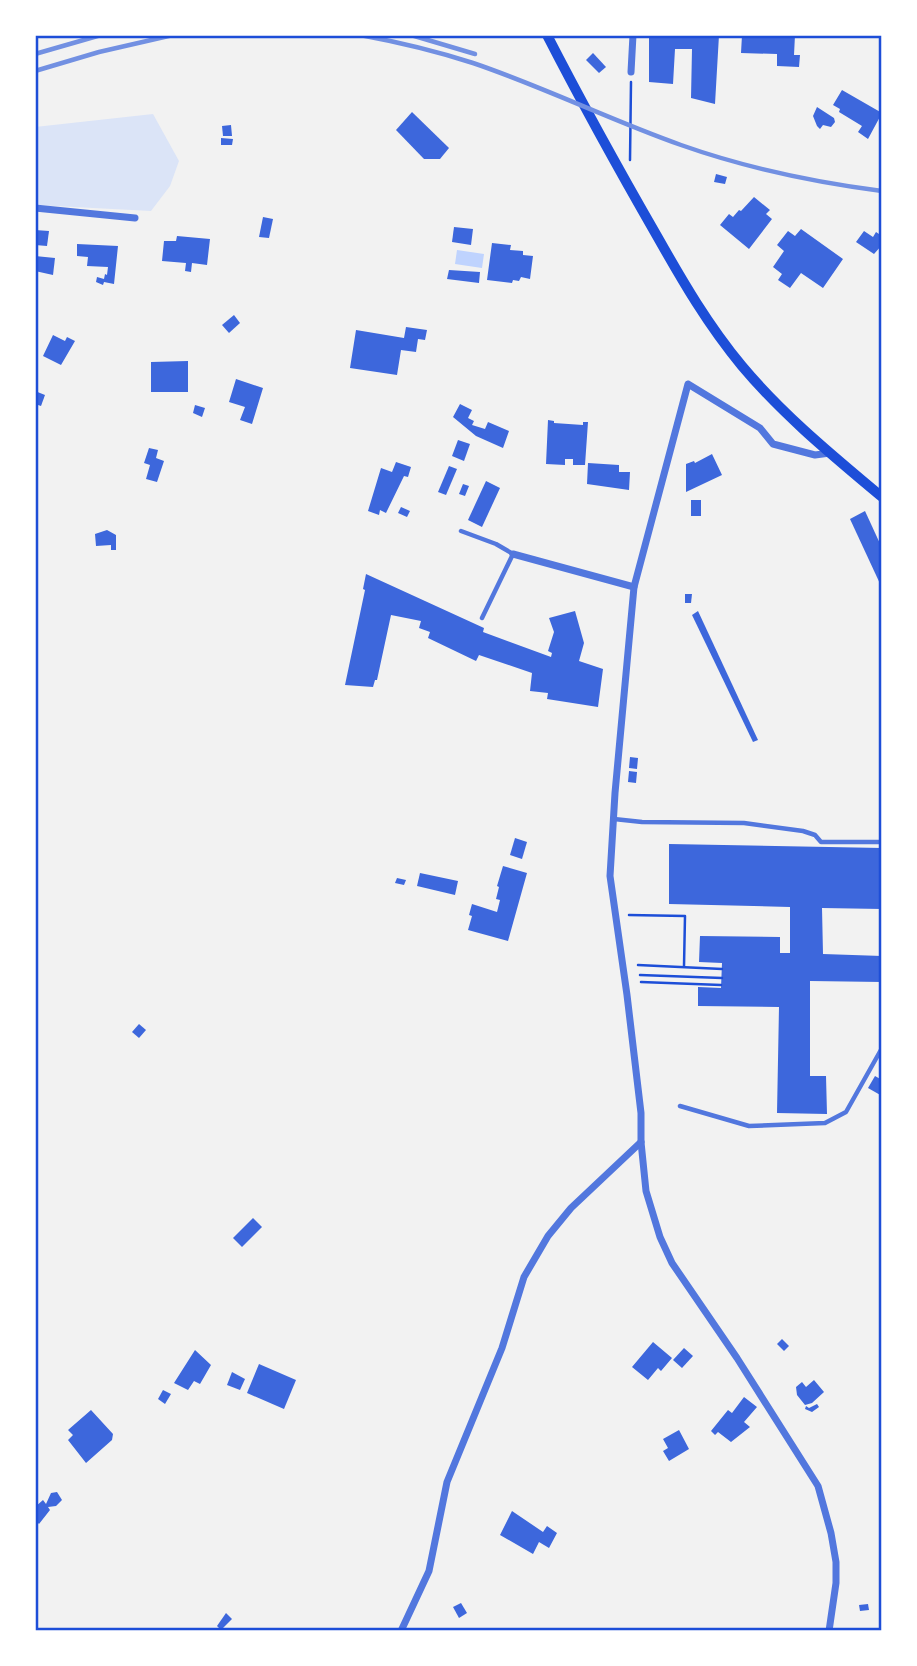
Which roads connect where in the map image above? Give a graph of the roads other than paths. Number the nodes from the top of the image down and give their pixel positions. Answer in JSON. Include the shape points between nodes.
{"nodes":[{"id":1,"x":547,"y":35,"type":"edge"},
{"id":2,"x":634,"y":35,"type":"edge"},
{"id":3,"x":631,"y":72,"type":"road end"},
{"id":4,"x":35,"y":208,"type":"edge"},
{"id":5,"x":135,"y":218,"type":"dead end"},
{"id":6,"x":830,"y":453,"type":"junction"},
{"id":7,"x":882,"y":496,"type":"edge"},
{"id":8,"x":461,"y":531,"type":"dead end"},
{"id":9,"x":513,"y":554,"type":"junction"},
{"id":10,"x":634,"y":587,"type":"junction"},
{"id":11,"x":482,"y":618,"type":"dead end"},
{"id":12,"x":614,"y":820,"type":"junction"},
{"id":13,"x":882,"y":842,"type":"edge"},
{"id":14,"x":882,"y":1048,"type":"edge"},
{"id":15,"x":680,"y":1107,"type":"dead end"},
{"id":16,"x":641,"y":1142,"type":"junction"},
{"id":17,"x":401,"y":1631,"type":"edge"},
{"id":18,"x":829,"y":1631,"type":"edge"}],
"edges":[{"from":1,"to":6,"type":"main road","via":[[682,283],[713,329],[778,406]]},
{"from":2,"to":3,"type":"street"},
{"from":4,"to":5,"type":"street"},
{"from":6,"to":7,"type":"main road"},
{"from":6,"to":10,"type":"street","via":[[814,455],[773,444],[760,428],[688,384]]},
{"from":8,"to":9,"type":"lane"},
{"from":9,"to":10,"type":"street"},
{"from":9,"to":11,"type":"lane"},
{"from":10,"to":12,"type":"street"},
{"from":12,"to":13,"type":"lane","via":[[744,822],[803,831],[821,842]]},
{"from":12,"to":16,"type":"street","via":[[610,876]]},
{"from":14,"to":15,"type":"lane","via":[[846,1112],[825,1123],[749,1126]]},
{"from":16,"to":17,"type":"street","via":[[571,1208],[524,1278],[502,1348],[447,1482],[429,1571]]},
{"from":16,"to":18,"type":"street","via":[[646,1191],[672,1263],[818,1486],[836,1562]]}]}
